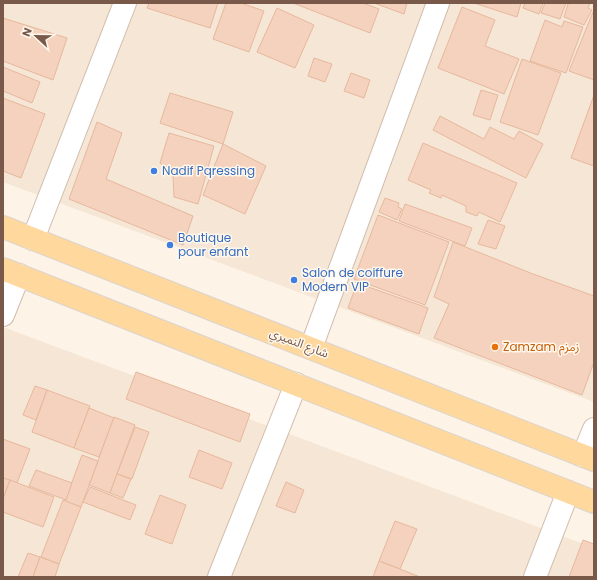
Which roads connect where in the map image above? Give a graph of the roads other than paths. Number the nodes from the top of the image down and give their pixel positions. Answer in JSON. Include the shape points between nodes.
{"nodes":[{"id":1,"x":125,"y":3,"type":"edge"},
{"id":2,"x":438,"y":3,"type":"edge"},
{"id":3,"x":3,"y":227,"type":"edge"},
{"id":4,"x":33,"y":239,"type":"junction"},
{"id":5,"x":11,"y":272,"type":"edge"},
{"id":6,"x":3,"y":314,"type":"edge"},
{"id":7,"x":311,"y":348,"type":"junction"},
{"id":8,"x":296,"y":384,"type":"junction"},
{"id":9,"x":594,"y":429,"type":"edge"},
{"id":10,"x":588,"y":458,"type":"edge"},
{"id":11,"x":568,"y":492,"type":"junction"},
{"id":12,"x":594,"y":502,"type":"edge"},
{"id":13,"x":219,"y":577,"type":"edge"},
{"id":14,"x":535,"y":577,"type":"edge"}],
"edges":[{"from":1,"to":4,"type":"street"},
{"from":2,"to":7,"type":"street"},
{"from":3,"to":4,"type":"main road","name":"شارع النميري"},
{"from":4,"to":7,"type":"main road","name":"شارع النميري"},
{"from":5,"to":6,"type":"street"},
{"from":5,"to":8,"type":"main road"},
{"from":7,"to":10,"type":"main road","name":"شارع النميري"},
{"from":8,"to":11,"type":"main road"},
{"from":8,"to":13,"type":"street"},
{"from":9,"to":10,"type":"street"},
{"from":11,"to":12,"type":"main road"},
{"from":11,"to":14,"type":"street"}]}
